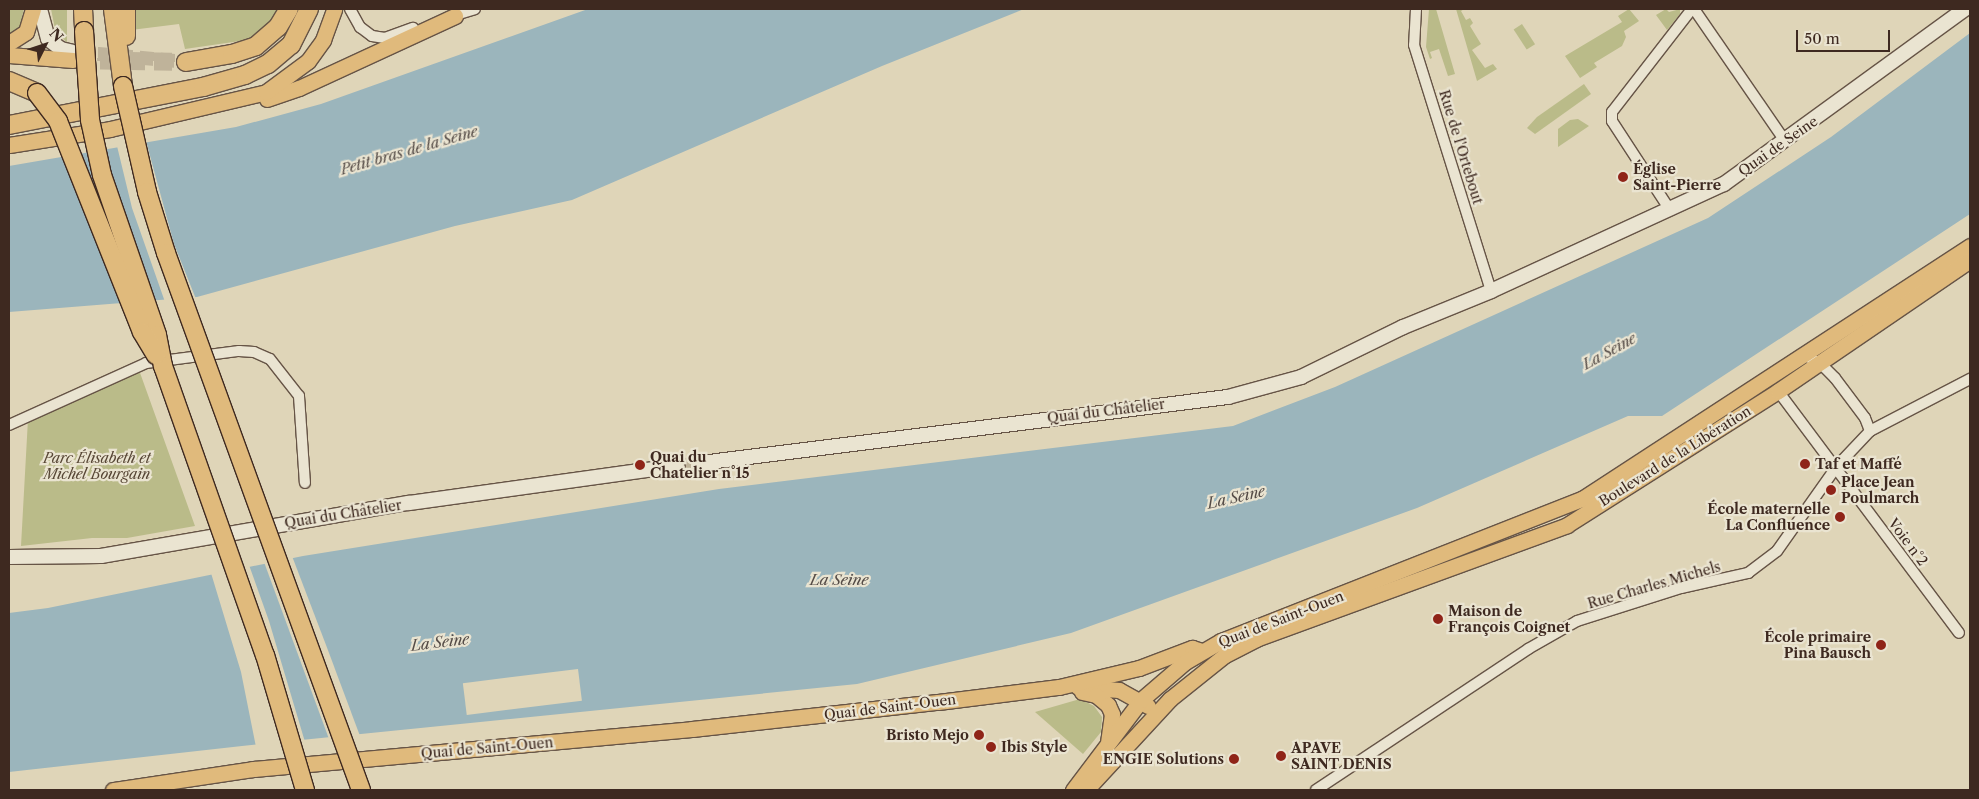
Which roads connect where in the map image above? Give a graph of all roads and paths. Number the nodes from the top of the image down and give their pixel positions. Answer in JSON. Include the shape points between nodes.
{"nodes":[{"id":1,"x":33,"y":9,"type":"edge"},
{"id":2,"x":40,"y":9,"type":"edge"},
{"id":3,"x":83,"y":9,"type":"edge"},
{"id":4,"x":113,"y":9,"type":"edge"},
{"id":5,"x":126,"y":9,"type":"edge"},
{"id":6,"x":289,"y":9,"type":"edge"},
{"id":7,"x":309,"y":9,"type":"edge"},
{"id":8,"x":334,"y":9,"type":"edge"},
{"id":9,"x":350,"y":9,"type":"edge"},
{"id":10,"x":475,"y":9,"type":"edge"},
{"id":11,"x":1416,"y":9,"type":"edge"},
{"id":12,"x":1693,"y":9,"type":"edge"},
{"id":13,"x":1965,"y":9,"type":"edge"},
{"id":14,"x":455,"y":16,"type":"junction"},
{"id":15,"x":9,"y":43,"type":"edge"},
{"id":16,"x":9,"y":55,"type":"edge"},
{"id":17,"x":73,"y":56,"type":"joint"},
{"id":18,"x":186,"y":62,"type":"dead end"},
{"id":19,"x":9,"y":81,"type":"edge"},
{"id":20,"x":123,"y":86,"type":"junction"},
{"id":21,"x":173,"y":116,"type":"junction"},
{"id":22,"x":9,"y":124,"type":"edge"},
{"id":23,"x":1785,"y":141,"type":"junction"},
{"id":24,"x":9,"y":145,"type":"edge"},
{"id":25,"x":1670,"y":210,"type":"junction"},
{"id":26,"x":1970,"y":246,"type":"edge"},
{"id":27,"x":1970,"y":260,"type":"edge"},
{"id":28,"x":1491,"y":291,"type":"junction"},
{"id":29,"x":1806,"y":356,"type":"junction"},
{"id":30,"x":163,"y":366,"type":"junction"},
{"id":31,"x":1825,"y":368,"type":"junction"},
{"id":32,"x":1777,"y":374,"type":"junction"},
{"id":33,"x":1970,"y":379,"type":"edge"},
{"id":34,"x":1778,"y":391,"type":"junction"},
{"id":35,"x":9,"y":425,"type":"edge"},
{"id":36,"x":1870,"y":432,"type":"junction"},
{"id":37,"x":701,"y":463,"type":"tunnel mouth"},
{"id":38,"x":677,"y":466,"type":"tunnel mouth"},
{"id":39,"x":1837,"y":466,"type":"junction"},
{"id":40,"x":305,"y":483,"type":"dead end"},
{"id":41,"x":9,"y":557,"type":"edge"},
{"id":42,"x":1354,"y":603,"type":"joint"},
{"id":43,"x":1959,"y":632,"type":"dead end"},
{"id":44,"x":1202,"y":651,"type":"junction"},
{"id":45,"x":1139,"y":668,"type":"junction"},
{"id":46,"x":1156,"y":684,"type":"junction"},
{"id":47,"x":1059,"y":687,"type":"junction"},
{"id":48,"x":1170,"y":699,"type":"junction"},
{"id":49,"x":1141,"y":700,"type":"junction"},
{"id":50,"x":1156,"y":713,"type":"junction"},
{"id":51,"x":1108,"y":743,"type":"junction"},
{"id":52,"x":153,"y":787,"type":"edge"},
{"id":53,"x":113,"y":790,"type":"edge"},
{"id":54,"x":305,"y":790,"type":"edge"},
{"id":55,"x":361,"y":790,"type":"edge"},
{"id":56,"x":1073,"y":790,"type":"edge"},
{"id":57,"x":1086,"y":790,"type":"edge"},
{"id":58,"x":1316,"y":790,"type":"edge"}],
"edges":[{"from":1,"to":15,"type":"main road","via":[[26,32]]},
{"from":2,"to":17,"type":"street","via":[[48,39]]},
{"from":3,"to":30,"type":"highway","bridge":true,"via":[[90,120],[100,166],[157,335]]},
{"from":4,"to":20,"type":"highway"},
{"from":5,"to":20,"type":"highway"},
{"from":6,"to":18,"type":"highway","via":[[278,27],[256,46]]},
{"from":7,"to":22,"type":"highway","via":[[291,45],[268,64],[245,75],[203,88]]},
{"from":8,"to":21,"type":"main road","via":[[315,52],[278,86],[249,98]]},
{"from":9,"to":14,"type":"street","via":[[360,27],[372,36],[385,38]]},
{"from":10,"to":14,"type":"street"},
{"from":11,"to":28,"type":"street","name":"Rue de l'Ortebout","via":[[1414,45]]},
{"from":12,"to":23,"type":"street"},
{"from":12,"to":25,"type":"street","via":[[1612,112],[1612,121]]},
{"from":13,"to":23,"type":"street","name":"Quai de Seine"},
{"from":14,"to":21,"type":"main road","via":[[281,95],[223,112]]},
{"from":16,"to":17,"type":"main road"},
{"from":19,"to":30,"type":"highway","bridge":true,"via":[[37,93],[58,120],[142,332]]},
{"from":20,"to":55,"type":"highway","bridge":true,"via":[[147,192],[166,253]]},
{"from":21,"to":24,"type":"main road"},
{"from":23,"to":25,"type":"street","name":"Quai de Seine","via":[[1724,184]]},
{"from":25,"to":28,"type":"street","name":"Quai de Seine"},
{"from":26,"to":29,"type":"main road","name":"Quai de Saint-Ouen"},
{"from":27,"to":31,"type":"main road","name":"Boulevard de la Libération","via":[[1836,352]]},
{"from":28,"to":37,"type":"street","name":"Quai du Châtelier","via":[[1403,327],[1301,377],[1228,397]]},
{"from":29,"to":31,"type":"street"},
{"from":29,"to":32,"type":"main road","name":"Quai de Saint-Ouen"},
{"from":30,"to":54,"type":"highway","bridge":true,"via":[[265,655]]},
{"from":31,"to":34,"type":"main road","name":"Boulevard de la Libération"},
{"from":31,"to":36,"type":"street","via":[[1865,418]]},
{"from":32,"to":34,"type":"main road"},
{"from":32,"to":44,"type":"main road","name":"Quai de Saint-Ouen","via":[[1628,472],[1562,509]]},
{"from":33,"to":36,"type":"street","name":"Rue Charles Michels"},
{"from":34,"to":39,"type":"street"},
{"from":34,"to":42,"type":"main road","name":"Boulevard de la Libération","via":[[1567,525]]},
{"from":35,"to":40,"type":"street","via":[[146,363],[239,351],[254,352],[270,359],[299,396]]},
{"from":36,"to":39,"type":"street","name":"Rue Charles Michels"},
{"from":38,"to":41,"type":"street","name":"Quai du Châtelier","via":[[409,503],[101,556]]},
{"from":39,"to":43,"type":"street","name":"Voie n°2"},
{"from":39,"to":58,"type":"street","name":"Rue Charles Michels","via":[[1777,551],[1748,573],[1681,588],[1577,621],[1528,649]]},
{"from":42,"to":48,"type":"main road","name":"Quai de Saint-Ouen","via":[[1244,645],[1205,668]]},
{"from":44,"to":45,"type":"main road","name":"Quai de Saint-Ouen","via":[[1192,648]]},
{"from":44,"to":46,"type":"main road"},
{"from":45,"to":46,"type":"main road"},
{"from":45,"to":47,"type":"main road","name":"Quai de Saint-Ouen"},
{"from":46,"to":48,"type":"main road"},
{"from":46,"to":49,"type":"main road"},
{"from":47,"to":49,"type":"main road","via":[[1102,687],[1119,690]]},
{"from":47,"to":51,"type":"main road","via":[[1096,695],[1106,702],[1112,714]]},
{"from":47,"to":52,"type":"main road","name":"Quai de Saint-Ouen","via":[[692,730],[252,769]]},
{"from":48,"to":50,"type":"main road","name":"Quai de Saint-Ouen"},
{"from":49,"to":50,"type":"main road"},
{"from":49,"to":51,"type":"main road"},
{"from":50,"to":57,"type":"main road","name":"Quai de Saint-Ouen"},
{"from":51,"to":56,"type":"main road"},
{"from":52,"to":53,"type":"main road","name":"Quai de Saint-Ouen"}]}
